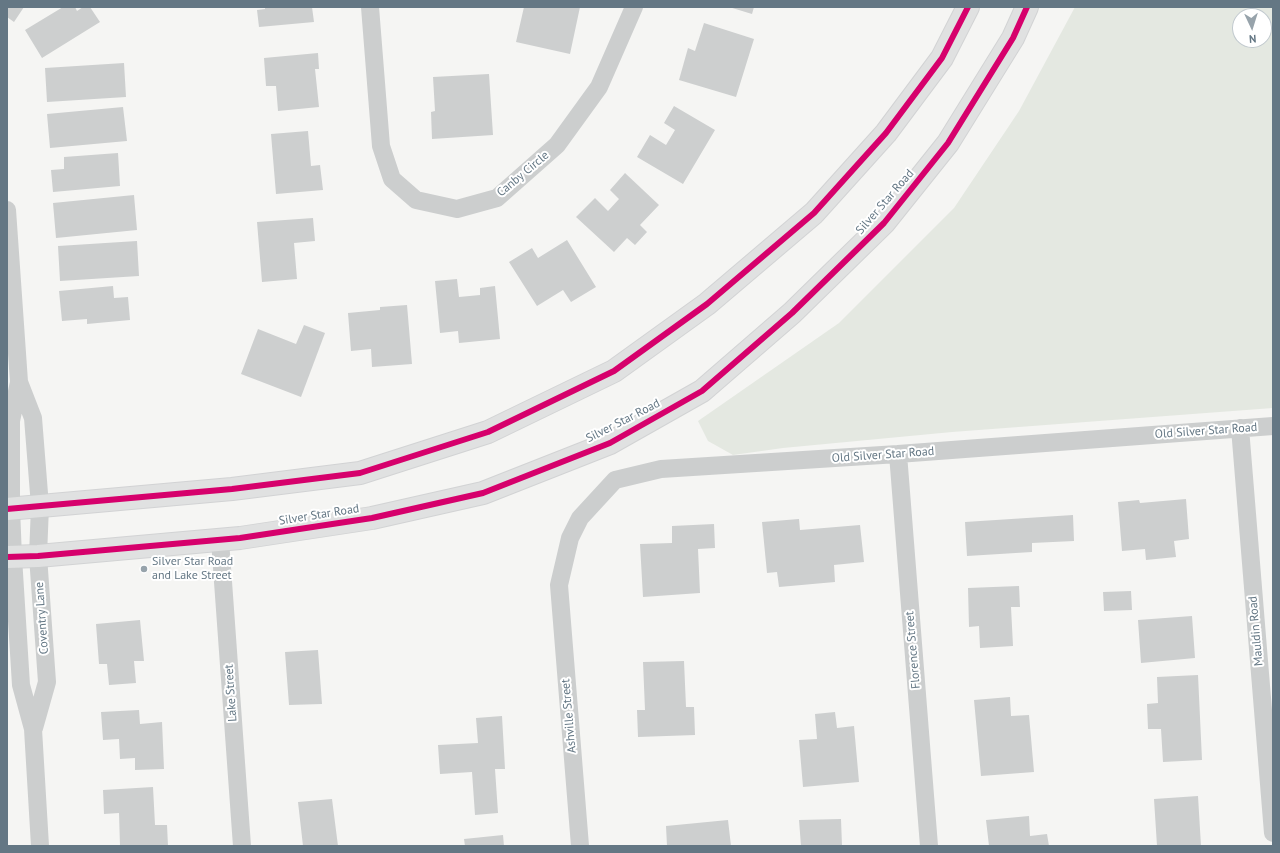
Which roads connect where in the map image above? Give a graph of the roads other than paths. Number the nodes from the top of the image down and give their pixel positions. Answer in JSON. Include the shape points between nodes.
{"nodes":[{"id":1,"x":370,"y":7,"type":"edge"},
{"id":2,"x":634,"y":7,"type":"edge"},
{"id":3,"x":968,"y":7,"type":"edge"},
{"id":4,"x":1027,"y":7,"type":"edge"},
{"id":5,"x":7,"y":210,"type":"edge"},
{"id":6,"x":19,"y":382,"type":"junction"},
{"id":7,"x":1273,"y":426,"type":"edge"},
{"id":8,"x":1240,"y":428,"type":"junction"},
{"id":9,"x":898,"y":454,"type":"junction"},
{"id":10,"x":40,"y":506,"type":"junction"},
{"id":11,"x":9,"y":508,"type":"edge"},
{"id":12,"x":220,"y":540,"type":"junction"},
{"id":13,"x":38,"y":556,"type":"junction"},
{"id":14,"x":10,"y":557,"type":"edge"},
{"id":15,"x":559,"y":585,"type":"joint"},
{"id":16,"x":33,"y":729,"type":"junction"},
{"id":17,"x":1273,"y":833,"type":"edge"},
{"id":18,"x":40,"y":846,"type":"edge"},
{"id":19,"x":242,"y":846,"type":"edge"},
{"id":20,"x":580,"y":846,"type":"edge"},
{"id":21,"x":929,"y":846,"type":"edge"}],
"edges":[{"from":1,"to":2,"type":"street","name":"Canby Circle","via":[[380,146],[392,179],[416,200],[458,209],[497,198],[557,145],[599,87]]},
{"from":3,"to":10,"type":"main road","via":[[942,58],[886,133],[814,213],[707,304],[614,371],[488,432],[360,474],[232,489]]},
{"from":4,"to":12,"type":"main road","name":"Silver Star Road","via":[[1013,38],[948,144],[884,223],[792,313],[702,391],[610,443],[483,493],[372,518]]},
{"from":5,"to":6,"type":"street"},
{"from":6,"to":10,"type":"street","name":"Coventry Lane","via":[[33,418]]},
{"from":6,"to":11,"type":"street","name":"Coventry Lane","via":[[11,422]]},
{"from":7,"to":8,"type":"street","name":"Old Silver Star Road"},
{"from":8,"to":9,"type":"street","name":"Old Silver Star Road"},
{"from":8,"to":17,"type":"street","name":"Mauldin Road"},
{"from":9,"to":15,"type":"street","name":"Old Silver Star Road","via":[[661,469],[616,480],[580,518],[570,538]]},
{"from":9,"to":21,"type":"street","name":"Florence Street"},
{"from":10,"to":11,"type":"main road"},
{"from":10,"to":13,"type":"street","name":"Coventry Lane"},
{"from":11,"to":14,"type":"street","name":"Coventry Lane"},
{"from":12,"to":13,"type":"main road","name":"Silver Star Road"},
{"from":12,"to":19,"type":"street","name":"Lake Street"},
{"from":13,"to":14,"type":"main road","name":"Silver Star Road"},
{"from":13,"to":16,"type":"street","name":"Coventry Lane","via":[[47,682]]},
{"from":14,"to":16,"type":"street","name":"Coventry Lane","via":[[22,685]]},
{"from":15,"to":20,"type":"street","name":"Ashville Street"},
{"from":16,"to":18,"type":"street","name":"Coventry Lane"}]}
